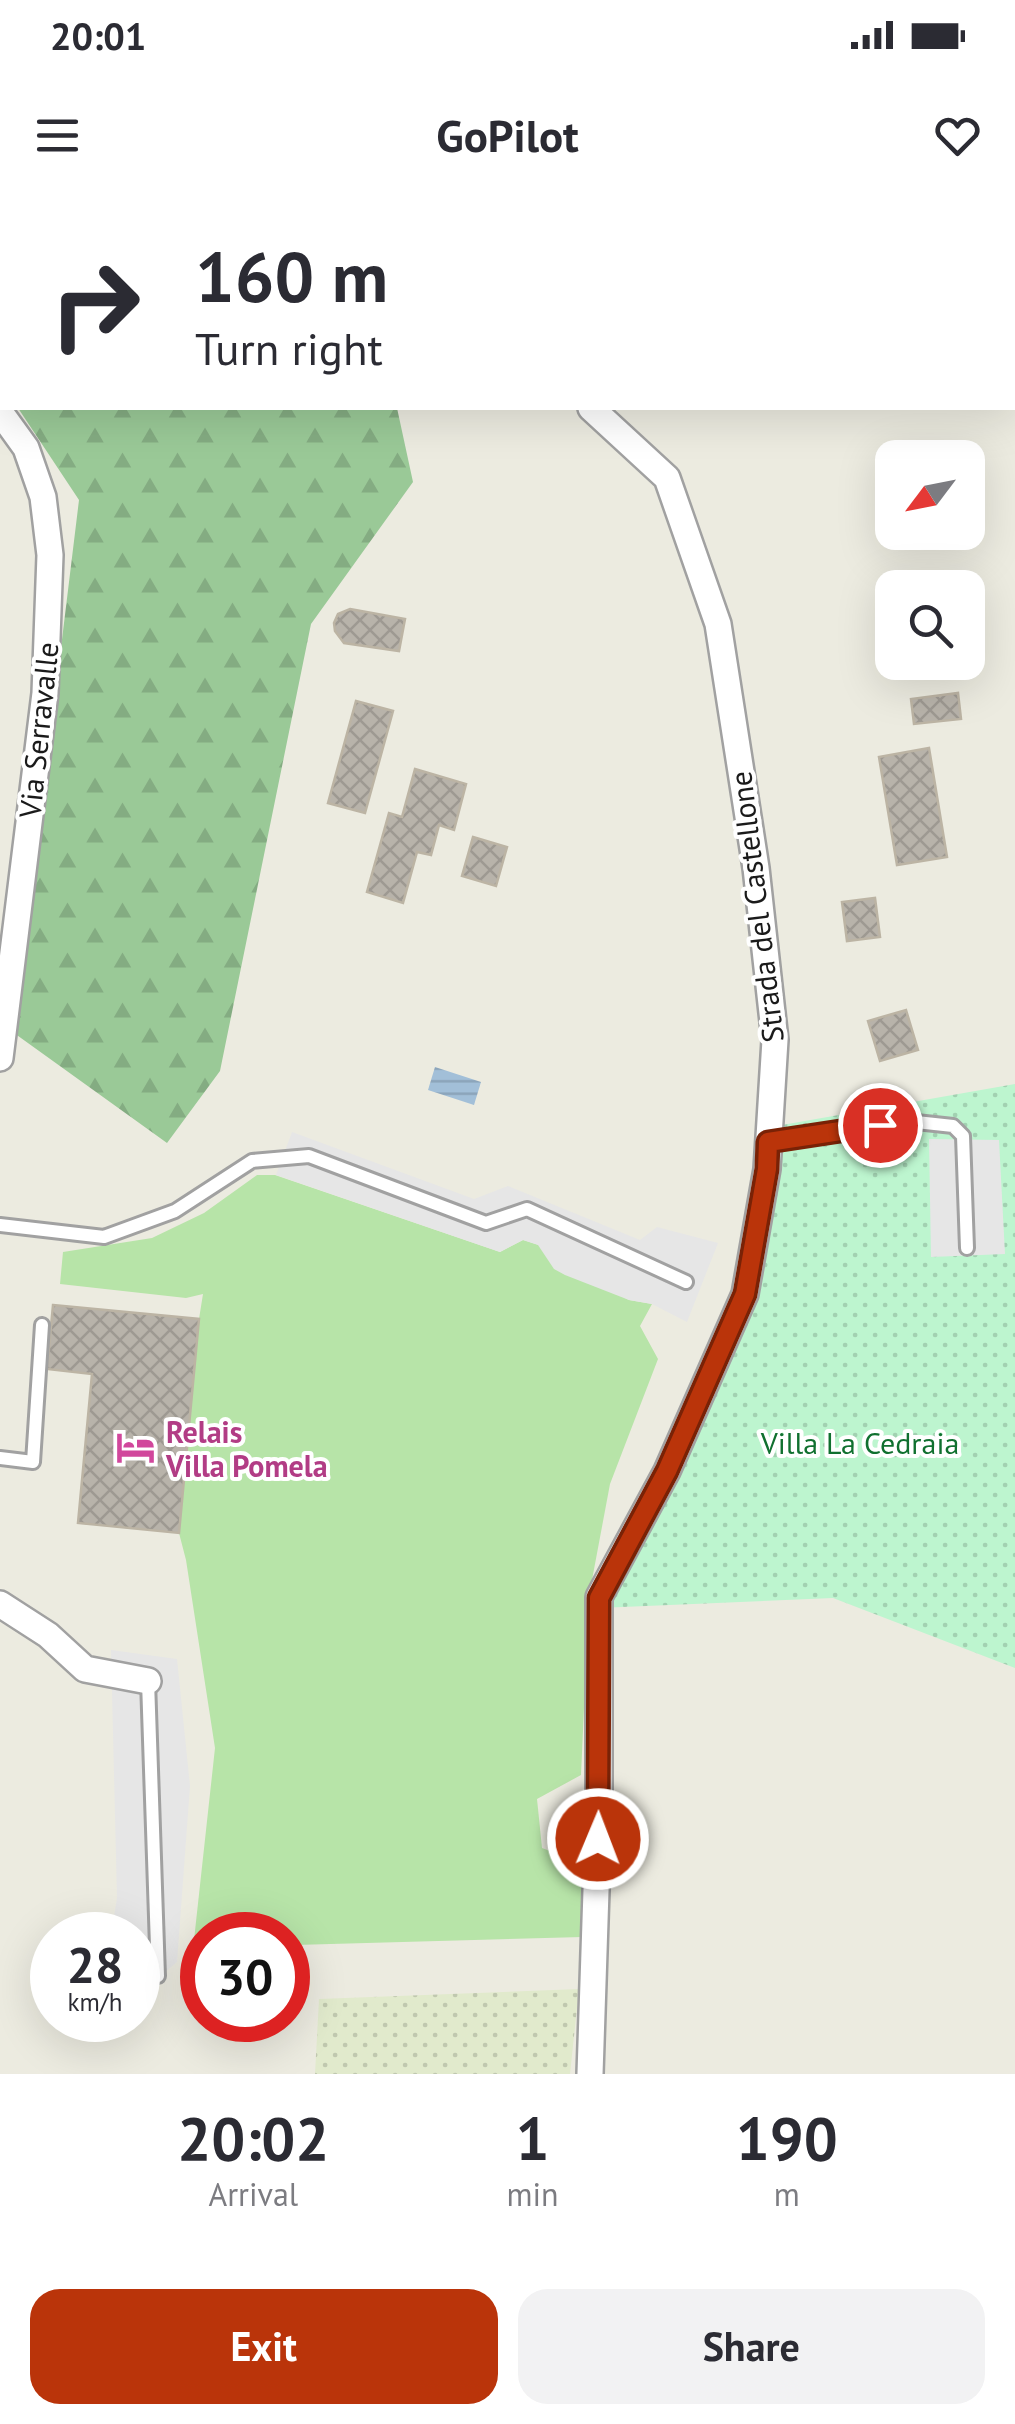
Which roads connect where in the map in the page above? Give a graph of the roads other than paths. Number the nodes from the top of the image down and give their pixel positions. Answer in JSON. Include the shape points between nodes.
{"nodes":[{"id":1,"x":593,"y":410,"type":"edge"},
{"id":2,"x":0,"y":412,"type":"edge"},
{"id":3,"x":0,"y":1058,"type":"edge"},
{"id":4,"x":768,"y":1142,"type":"junction"},
{"id":5,"x":0,"y":1225,"type":"edge"},
{"id":6,"x":968,"y":1248,"type":"dead end"},
{"id":7,"x":686,"y":1282,"type":"dead end"},
{"id":8,"x":42,"y":1325,"type":"dead end"},
{"id":9,"x":0,"y":1458,"type":"edge"},
{"id":10,"x":0,"y":1604,"type":"edge"},
{"id":11,"x":148,"y":1681,"type":"joint"},
{"id":12,"x":156,"y":1912,"type":"edge"},
{"id":13,"x":590,"y":2074,"type":"edge"}],
"edges":[{"from":1,"to":4,"type":"street","name":"Strada del Castellone","via":[[667,478],[718,624],[776,1040]]},
{"from":2,"to":3,"type":"street","name":"Via Serravalle","via":[[26,448],[43,497],[50,555],[45,693]]},
{"from":4,"to":6,"type":"lane","via":[[908,1121],[953,1126],[963,1136]]},
{"from":4,"to":13,"type":"street","name":"Strada del Castellone","via":[[745,1294],[667,1471],[599,1598]]},
{"from":5,"to":7,"type":"lane","via":[[104,1237],[176,1211],[252,1161],[309,1156],[486,1224],[527,1209]]},
{"from":8,"to":9,"type":"lane","via":[[33,1462]]},
{"from":10,"to":11,"type":"street","via":[[48,1634],[85,1669]]},
{"from":11,"to":12,"type":"lane"}]}
